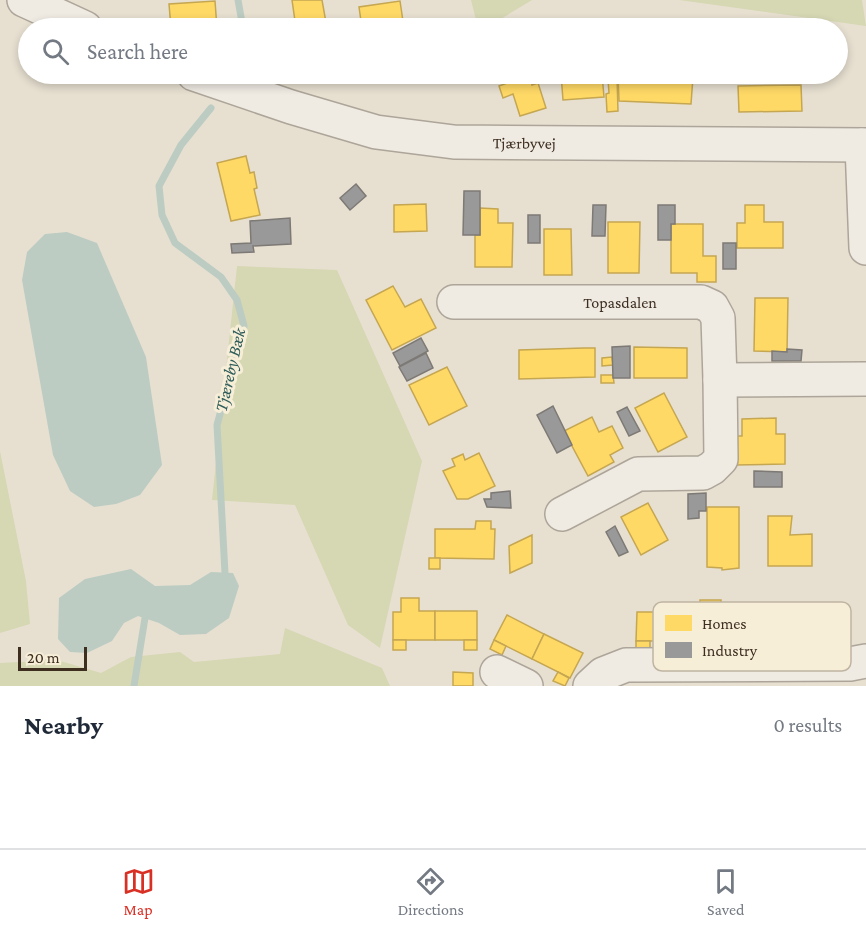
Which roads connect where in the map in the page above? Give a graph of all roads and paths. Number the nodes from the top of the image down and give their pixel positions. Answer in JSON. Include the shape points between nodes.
{"nodes":[{"id":1,"x":24,"y":0,"type":"edge"},
{"id":2,"x":63,"y":18,"type":"edge"},
{"id":3,"x":223,"y":84,"type":"edge"},
{"id":4,"x":864,"y":145,"type":"edge"},
{"id":5,"x":866,"y":248,"type":"edge"},
{"id":6,"x":454,"y":302,"type":"dead end"},
{"id":7,"x":866,"y":379,"type":"edge"},
{"id":8,"x":720,"y":380,"type":"junction"},
{"id":9,"x":562,"y":514,"type":"dead end"},
{"id":10,"x":866,"y":661,"type":"edge"},
{"id":11,"x":851,"y":664,"type":"edge"},
{"id":12,"x":653,"y":665,"type":"edge"},
{"id":13,"x":590,"y":686,"type":"edge"}],
"edges":[{"from":1,"to":2,"type":"street"},
{"from":3,"to":4,"type":"street","name":"Tjærbyvej","via":[[376,132],[454,142]]},
{"from":4,"to":5,"type":"street"},
{"from":6,"to":8,"type":"street","name":"Topasdalen","via":[[700,302],[712,307],[718,318]]},
{"from":7,"to":8,"type":"street"},
{"from":8,"to":9,"type":"street","name":"Topasdalen","via":[[721,459],[712,468],[703,474],[638,474]]},
{"from":10,"to":11,"type":"street"},
{"from":12,"to":13,"type":"street","via":[[626,665],[603,674]]}]}
